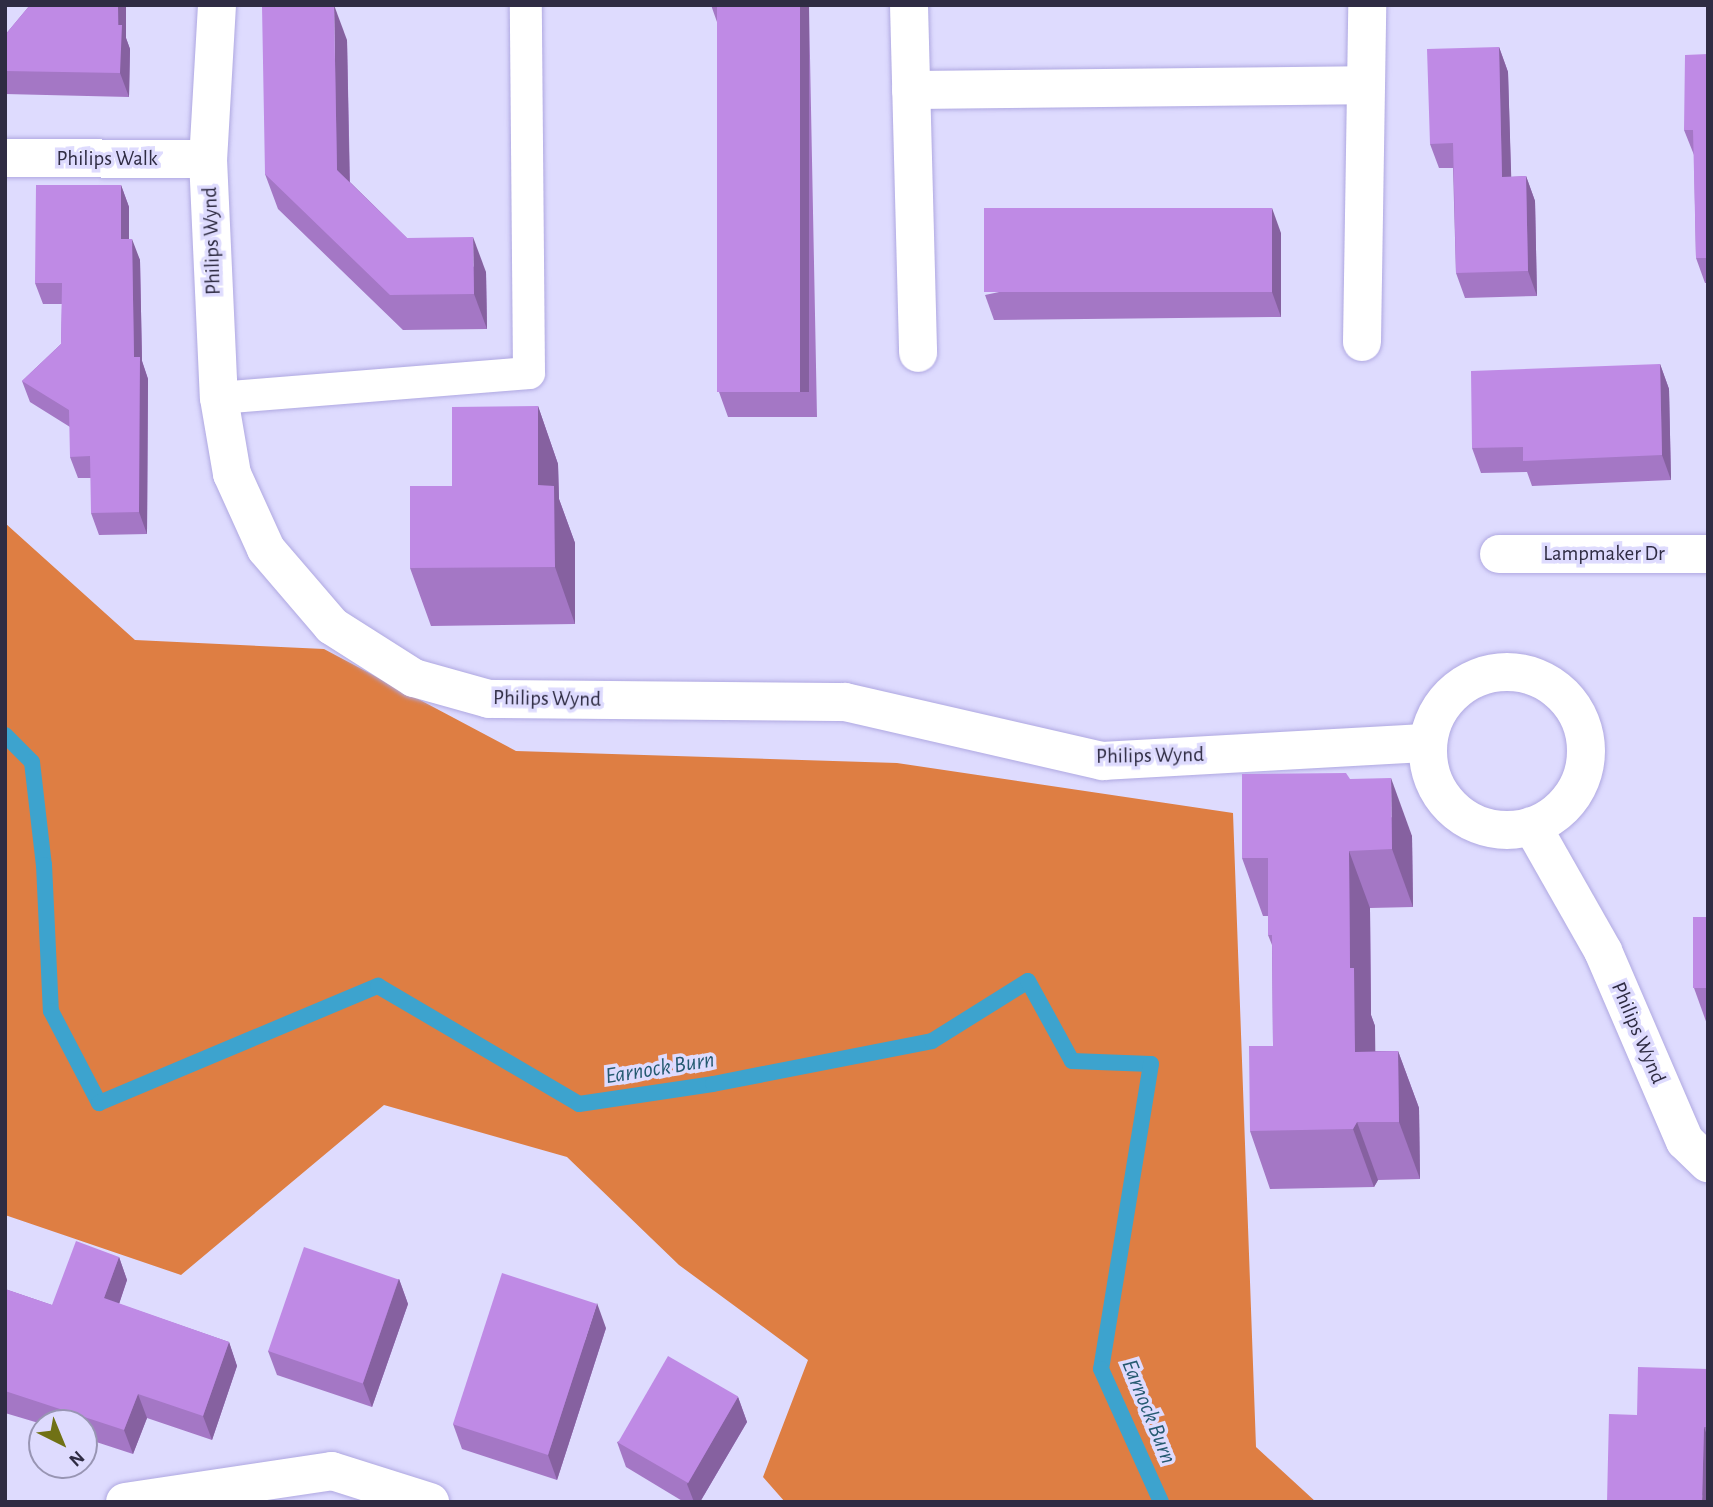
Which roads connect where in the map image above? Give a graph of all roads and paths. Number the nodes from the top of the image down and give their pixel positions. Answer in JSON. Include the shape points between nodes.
{"nodes":[{"id":1,"x":217,"y":5,"type":"edge"},
{"id":2,"x":526,"y":5,"type":"edge"},
{"id":3,"x":909,"y":5,"type":"edge"},
{"id":4,"x":1367,"y":5,"type":"edge"},
{"id":5,"x":1366,"y":85,"type":"junction"},
{"id":6,"x":911,"y":90,"type":"junction"},
{"id":7,"x":5,"y":158,"type":"edge"},
{"id":8,"x":208,"y":159,"type":"junction"},
{"id":9,"x":1362,"y":342,"type":"dead end"},
{"id":10,"x":918,"y":353,"type":"dead end"},
{"id":11,"x":219,"y":398,"type":"junction"},
{"id":12,"x":1499,"y":554,"type":"dead end"},
{"id":13,"x":1708,"y":554,"type":"edge"},
{"id":14,"x":1428,"y":743,"type":"junction"},
{"id":15,"x":1532,"y":826,"type":"junction"},
{"id":16,"x":1708,"y":1163,"type":"edge"},
{"id":17,"x":124,"y":1502,"type":"edge"},
{"id":18,"x":430,"y":1502,"type":"edge"}],
"edges":[{"from":1,"to":8,"type":"street","name":"Philips Wynd"},
{"from":2,"to":11,"type":"lane","via":[[529,373]]},
{"from":3,"to":6,"type":"street"},
{"from":4,"to":5,"type":"street"},
{"from":5,"to":6,"type":"street"},
{"from":5,"to":9,"type":"street"},
{"from":6,"to":10,"type":"street"},
{"from":7,"to":8,"type":"street","name":"Philips Walk"},
{"from":8,"to":11,"type":"street","name":"Philips Wynd"},
{"from":11,"to":14,"type":"street","name":"Philips Wynd","via":[[232,474],[266,549],[332,626],[414,678],[489,699],[845,702],[1103,761]]},
{"from":12,"to":13,"type":"street","name":"Lampmaker Dr"},
{"from":14,"to":15,"type":"street","via":[[1429,769],[1440,794],[1457,813],[1480,825],[1506,830]]},
{"from":14,"to":15,"type":"street","via":[[1434,718],[1448,696],[1469,680],[1520,672],[1545,681],[1565,697],[1580,719],[1586,743],[1584,770],[1573,794],[1555,814]]},
{"from":15,"to":16,"type":"street","name":"Philips Wynd","via":[[1603,951],[1685,1141]]},
{"from":17,"to":18,"type":"street","via":[[332,1471]]}]}
